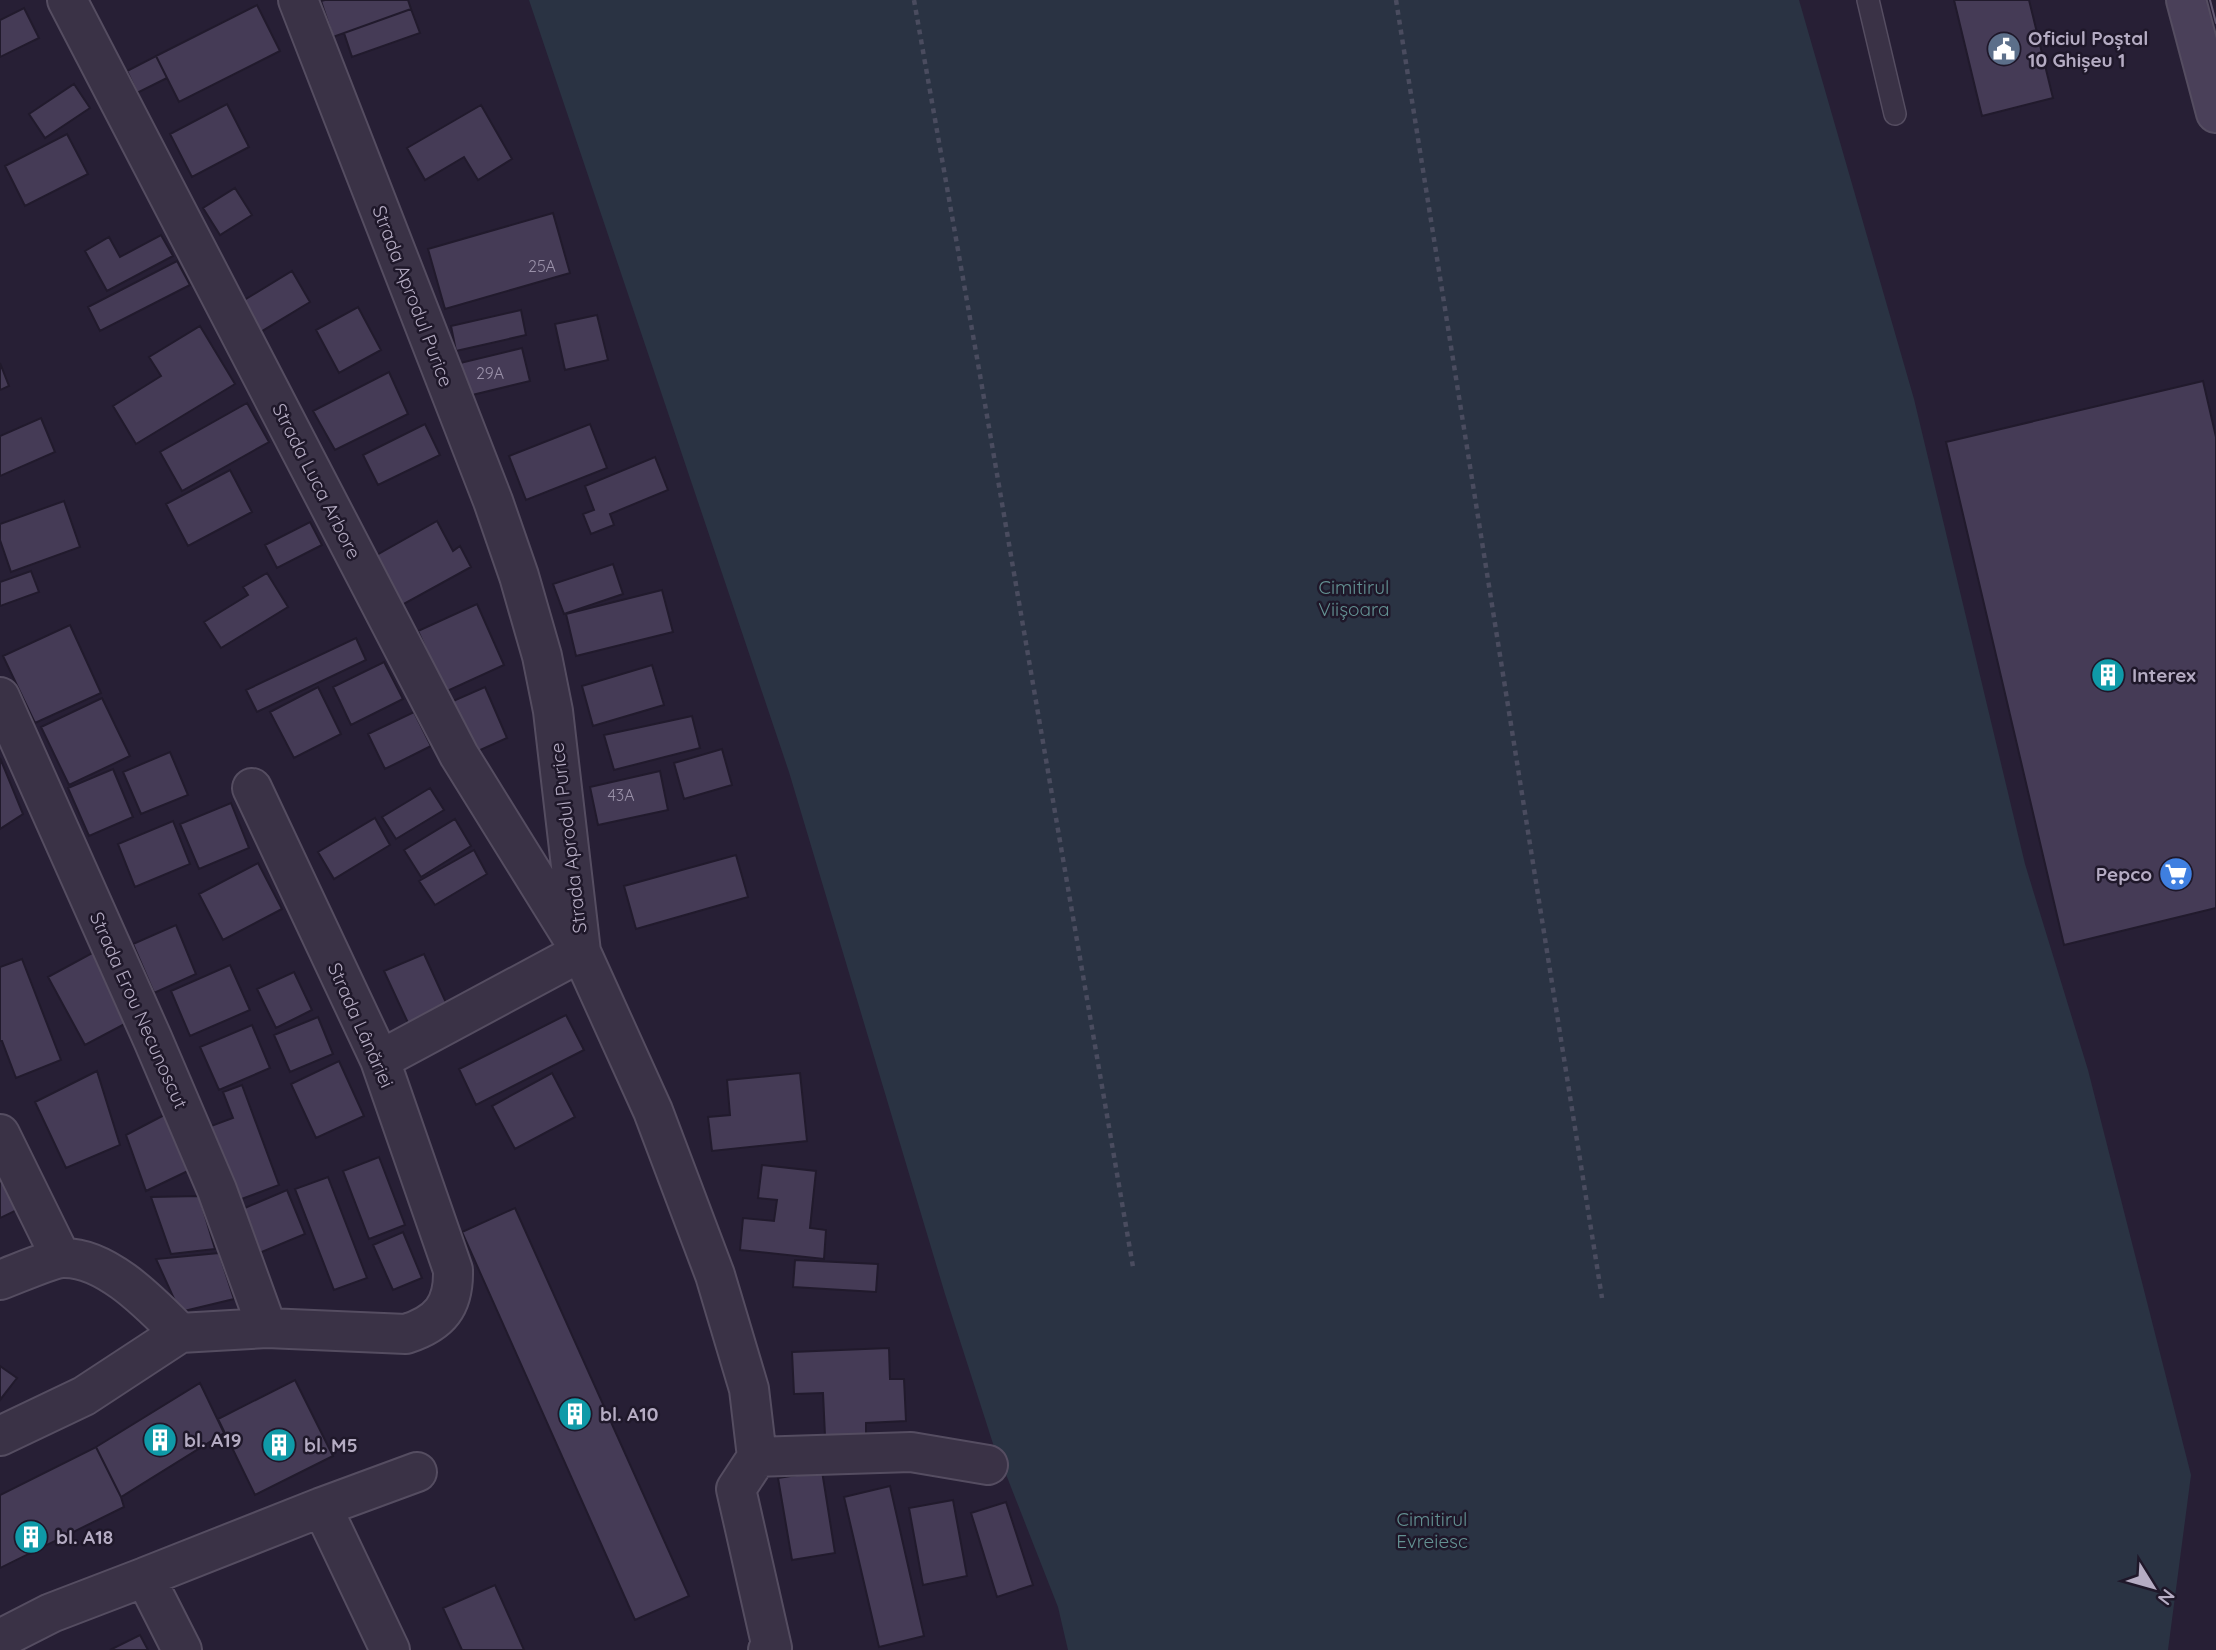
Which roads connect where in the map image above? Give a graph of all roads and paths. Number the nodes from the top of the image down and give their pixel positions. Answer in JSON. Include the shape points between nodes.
{"nodes":[{"id":1,"x":67,"y":0,"type":"edge"},
{"id":2,"x":298,"y":0,"type":"edge"},
{"id":3,"x":914,"y":0,"type":"edge"},
{"id":4,"x":1396,"y":0,"type":"edge"},
{"id":5,"x":1868,"y":0,"type":"edge"},
{"id":6,"x":2186,"y":0,"type":"edge"},
{"id":7,"x":2216,"y":113,"type":"edge"},
{"id":8,"x":1895,"y":114,"type":"dead end"},
{"id":9,"x":0,"y":696,"type":"edge"},
{"id":10,"x":252,"y":788,"type":"dead end"},
{"id":11,"x":581,"y":952,"type":"junction"},
{"id":12,"x":380,"y":1060,"type":"junction"},
{"id":13,"x":0,"y":1134,"type":"edge"},
{"id":14,"x":61,"y":1258,"type":"junction"},
{"id":15,"x":1133,"y":1267,"type":"dead end"},
{"id":16,"x":0,"y":1280,"type":"edge"},
{"id":17,"x":1602,"y":1298,"type":"dead end"},
{"id":18,"x":267,"y":1328,"type":"junction"},
{"id":19,"x":180,"y":1333,"type":"junction"},
{"id":20,"x":0,"y":1436,"type":"edge"},
{"id":21,"x":757,"y":1457,"type":"junction"},
{"id":22,"x":988,"y":1465,"type":"dead end"},
{"id":23,"x":417,"y":1472,"type":"dead end"},
{"id":24,"x":322,"y":1507,"type":"junction"},
{"id":25,"x":145,"y":1577,"type":"junction"},
{"id":26,"x":0,"y":1639,"type":"edge"},
{"id":27,"x":182,"y":1650,"type":"edge"},
{"id":28,"x":390,"y":1650,"type":"edge"},
{"id":29,"x":768,"y":1650,"type":"edge"}],
"edges":[{"from":1,"to":11,"type":"street","name":"Strada Luca Arbore","via":[[459,755]]},
{"from":2,"to":11,"type":"street","name":"Strada Aprodul Purice","via":[[519,576],[553,710]]},
{"from":3,"to":15,"type":"path"},
{"from":4,"to":17,"type":"path"},
{"from":5,"to":8,"type":"lane"},
{"from":6,"to":7,"type":"main road"},
{"from":9,"to":18,"type":"street","name":"Strada Erou Necunoscut","via":[[211,1177]]},
{"from":10,"to":12,"type":"street","name":"Strada Lânăriei"},
{"from":11,"to":12,"type":"street"},
{"from":11,"to":21,"type":"street","name":"Strada Aprodul Purice","via":[[653,1111],[715,1275],[749,1389]]},
{"from":12,"to":18,"type":"street","name":"Strada Lânăriei","via":[[453,1270],[449,1300],[427,1327],[407,1334]]},
{"from":13,"to":14,"type":"street"},
{"from":14,"to":16,"type":"street"},
{"from":14,"to":19,"type":"street","via":[[86,1261],[113,1274]]},
{"from":18,"to":19,"type":"street"},
{"from":19,"to":20,"type":"street","via":[[84,1396]]},
{"from":21,"to":22,"type":"street","via":[[911,1452]]},
{"from":21,"to":29,"type":"street","via":[[736,1489],[772,1648]]},
{"from":23,"to":24,"type":"street"},
{"from":24,"to":25,"type":"street"},
{"from":24,"to":28,"type":"street"},
{"from":25,"to":26,"type":"street","via":[[51,1613]]},
{"from":25,"to":27,"type":"street"}]}
